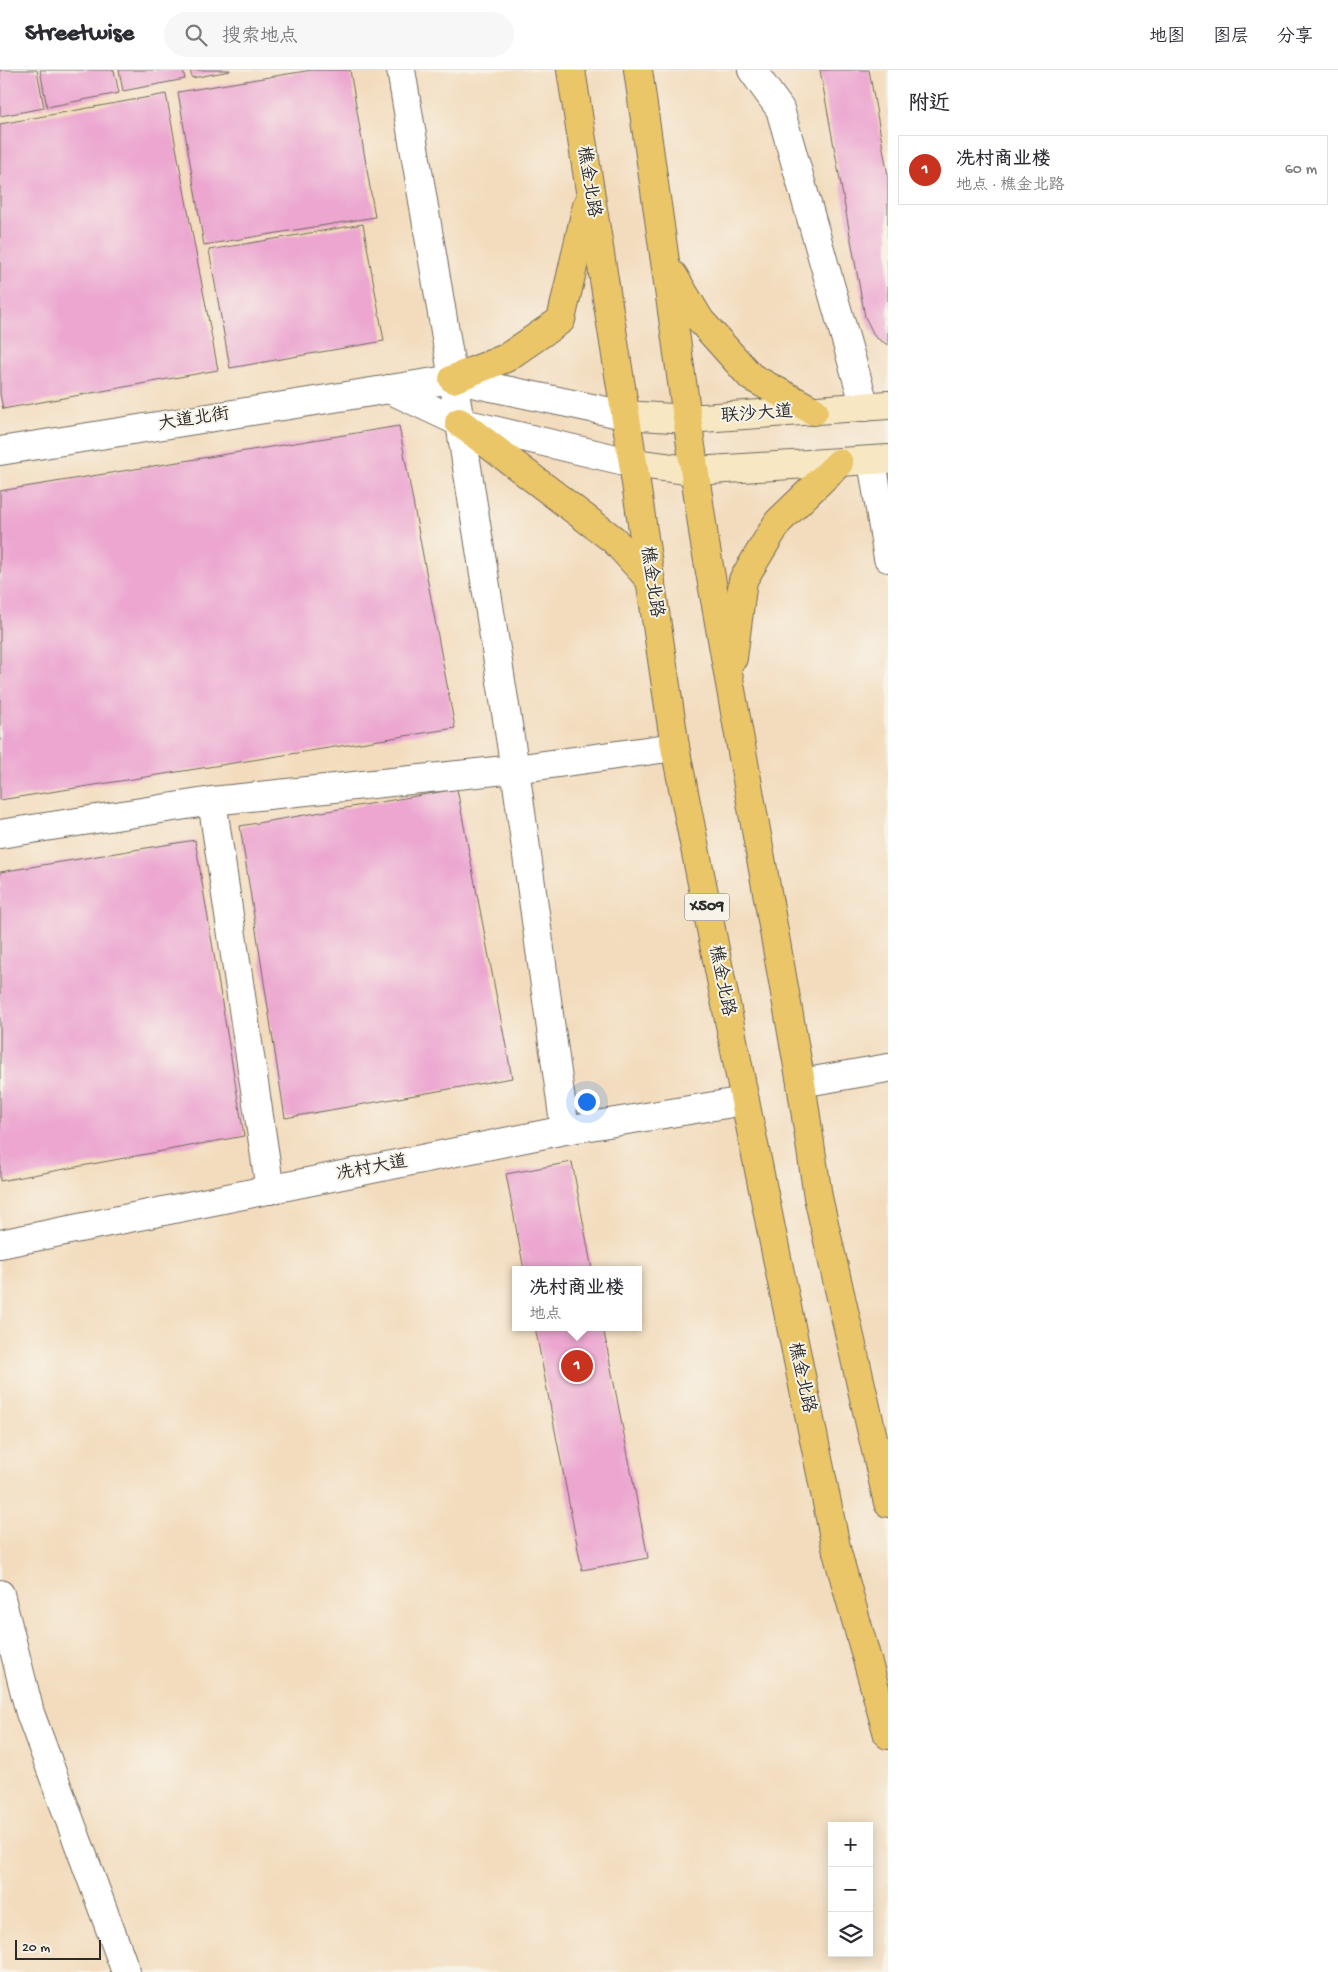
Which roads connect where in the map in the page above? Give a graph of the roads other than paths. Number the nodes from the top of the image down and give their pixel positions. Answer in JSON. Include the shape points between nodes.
{"nodes":[{"id":1,"x":401,"y":70,"type":"edge"},
{"id":2,"x":571,"y":70,"type":"edge"},
{"id":3,"x":638,"y":70,"type":"edge"},
{"id":4,"x":752,"y":70,"type":"edge"},
{"id":5,"x":590,"y":192,"type":"junction"},
{"id":6,"x":666,"y":262,"type":"junction"},
{"id":7,"x":453,"y":379,"type":"junction"},
{"id":8,"x":389,"y":389,"type":"junction"},
{"id":9,"x":877,"y":406,"type":"edge"},
{"id":10,"x":814,"y":411,"type":"junction"},
{"id":11,"x":625,"y":415,"type":"junction"},
{"id":12,"x":688,"y":419,"type":"junction"},
{"id":13,"x":459,"y":422,"type":"junction"},
{"id":14,"x":0,"y":450,"type":"edge"},
{"id":15,"x":880,"y":460,"type":"edge"},
{"id":16,"x":633,"y":463,"type":"junction"},
{"id":17,"x":839,"y":463,"type":"junction"},
{"id":18,"x":695,"y":471,"type":"junction"},
{"id":19,"x":888,"y":558,"type":"edge"},
{"id":20,"x":651,"y":581,"type":"junction"},
{"id":21,"x":729,"y":684,"type":"junction"},
{"id":22,"x":675,"y":747,"type":"junction"},
{"id":23,"x":515,"y":769,"type":"junction"},
{"id":24,"x":212,"y":801,"type":"junction"},
{"id":25,"x":0,"y":834,"type":"edge"},
{"id":26,"x":888,"y":1068,"type":"edge"},
{"id":27,"x":801,"y":1083,"type":"junction"},
{"id":28,"x":745,"y":1101,"type":"junction"},
{"id":29,"x":565,"y":1130,"type":"junction"},
{"id":30,"x":270,"y":1190,"type":"junction"},
{"id":31,"x":0,"y":1244,"type":"edge"},
{"id":32,"x":888,"y":1503,"type":"edge"},
{"id":33,"x":0,"y":1594,"type":"edge"},
{"id":34,"x":888,"y":1735,"type":"edge"},
{"id":35,"x":126,"y":1972,"type":"edge"}],
"edges":[{"from":1,"to":7,"type":"street"},
{"from":2,"to":5,"type":"main road","name":"樵金北路","number":"X509"},
{"from":3,"to":6,"type":"main road"},
{"from":4,"to":9,"type":"street","via":[[780,109]]},
{"from":5,"to":7,"type":"main road","via":[[561,320],[506,358]]},
{"from":5,"to":11,"type":"main road","name":"樵金北路","number":"X509"},
{"from":6,"to":10,"type":"main road","via":[[700,320],[751,377]]},
{"from":6,"to":12,"type":"main road"},
{"from":7,"to":8,"type":"street","name":"大道北街"},
{"from":7,"to":11,"type":"street","name":"大道北街"},
{"from":7,"to":13,"type":"street"},
{"from":8,"to":13,"type":"street"},
{"from":8,"to":14,"type":"street","name":"大道北街"},
{"from":9,"to":10,"type":"main road","name":"联沙大道"},
{"from":10,"to":12,"type":"main road","name":"联沙大道"},
{"from":11,"to":12,"type":"main road","name":"联沙大道"},
{"from":11,"to":16,"type":"main road","name":"樵金北路","number":"X509"},
{"from":12,"to":18,"type":"main road"},
{"from":13,"to":16,"type":"street"},
{"from":13,"to":20,"type":"main road","via":[[614,540]]},
{"from":13,"to":23,"type":"street"},
{"from":15,"to":17,"type":"main road"},
{"from":15,"to":19,"type":"street"},
{"from":16,"to":18,"type":"main road"},
{"from":16,"to":20,"type":"main road","name":"樵金北路","number":"X509"},
{"from":17,"to":18,"type":"main road"},
{"from":17,"to":21,"type":"main road","via":[[778,522],[743,580]]},
{"from":18,"to":21,"type":"main road"},
{"from":20,"to":22,"type":"main road","name":"樵金北路","number":"X509"},
{"from":21,"to":27,"type":"main road"},
{"from":22,"to":23,"type":"street"},
{"from":22,"to":28,"type":"main road","name":"樵金北路","number":"X509"},
{"from":23,"to":24,"type":"street"},
{"from":23,"to":29,"type":"street"},
{"from":24,"to":25,"type":"street"},
{"from":24,"to":30,"type":"street"},
{"from":26,"to":27,"type":"street"},
{"from":27,"to":32,"type":"main road","via":[[818,1197]]},
{"from":28,"to":29,"type":"street","name":"冼村大道"},
{"from":28,"to":34,"type":"main road","name":"樵金北路","number":"X509","via":[[837,1552]]},
{"from":29,"to":30,"type":"street","name":"冼村大道"},
{"from":30,"to":31,"type":"street","name":"冼村大道"},
{"from":33,"to":35,"type":"street","via":[[30,1713]]}]}
